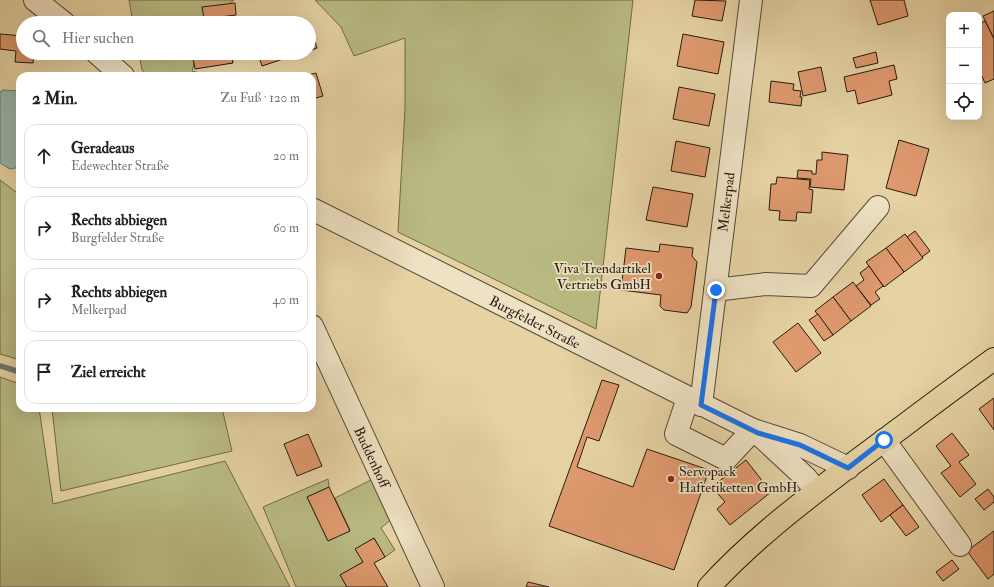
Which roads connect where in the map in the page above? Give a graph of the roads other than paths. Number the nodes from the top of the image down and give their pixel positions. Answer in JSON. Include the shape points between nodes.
{"nodes":[{"id":1,"x":35,"y":0,"type":"edge"},
{"id":2,"x":751,"y":0,"type":"edge"},
{"id":3,"x":55,"y":16,"type":"edge"},
{"id":4,"x":105,"y":60,"type":"edge"},
{"id":5,"x":118,"y":72,"type":"edge"},
{"id":6,"x":878,"y":207,"type":"dead end"},
{"id":7,"x":316,"y":211,"type":"edge"},
{"id":8,"x":716,"y":290,"type":"junction"},
{"id":9,"x":316,"y":335,"type":"edge"},
{"id":10,"x":994,"y":359,"type":"edge"},
{"id":11,"x":694,"y":402,"type":"junction"},
{"id":12,"x":756,"y":432,"type":"junction"},
{"id":13,"x":884,"y":440,"type":"junction"},
{"id":14,"x":848,"y":468,"type":"junction"},
{"id":15,"x":816,"y":492,"type":"junction"},
{"id":16,"x":960,"y":545,"type":"dead end"},
{"id":17,"x":433,"y":587,"type":"edge"},
{"id":18,"x":709,"y":587,"type":"edge"}],
"edges":[{"from":1,"to":3,"type":"street"},
{"from":2,"to":8,"type":"street","name":"Melkerpad"},
{"from":4,"to":5,"type":"street"},
{"from":6,"to":8,"type":"street","via":[[811,286],[766,284]]},
{"from":7,"to":11,"type":"street","name":"Burgfelder Straße"},
{"from":8,"to":11,"type":"street","name":"Melkerpad"},
{"from":9,"to":17,"type":"street","name":"Buddenhoff"},
{"from":10,"to":13,"type":"main road"},
{"from":11,"to":12,"type":"street","name":"Burgfelder Straße"},
{"from":11,"to":12,"type":"street","name":"Melkerpad","via":[[676,434],[726,459]]},
{"from":12,"to":14,"type":"street","name":"Burgfelder Straße","via":[[800,445]]},
{"from":12,"to":15,"type":"street","name":"Burgfelder Straße","via":[[806,478]]},
{"from":13,"to":14,"type":"main road"},
{"from":13,"to":16,"type":"street"},
{"from":14,"to":15,"type":"main road"},
{"from":15,"to":18,"type":"main road","via":[[764,533]]}]}
